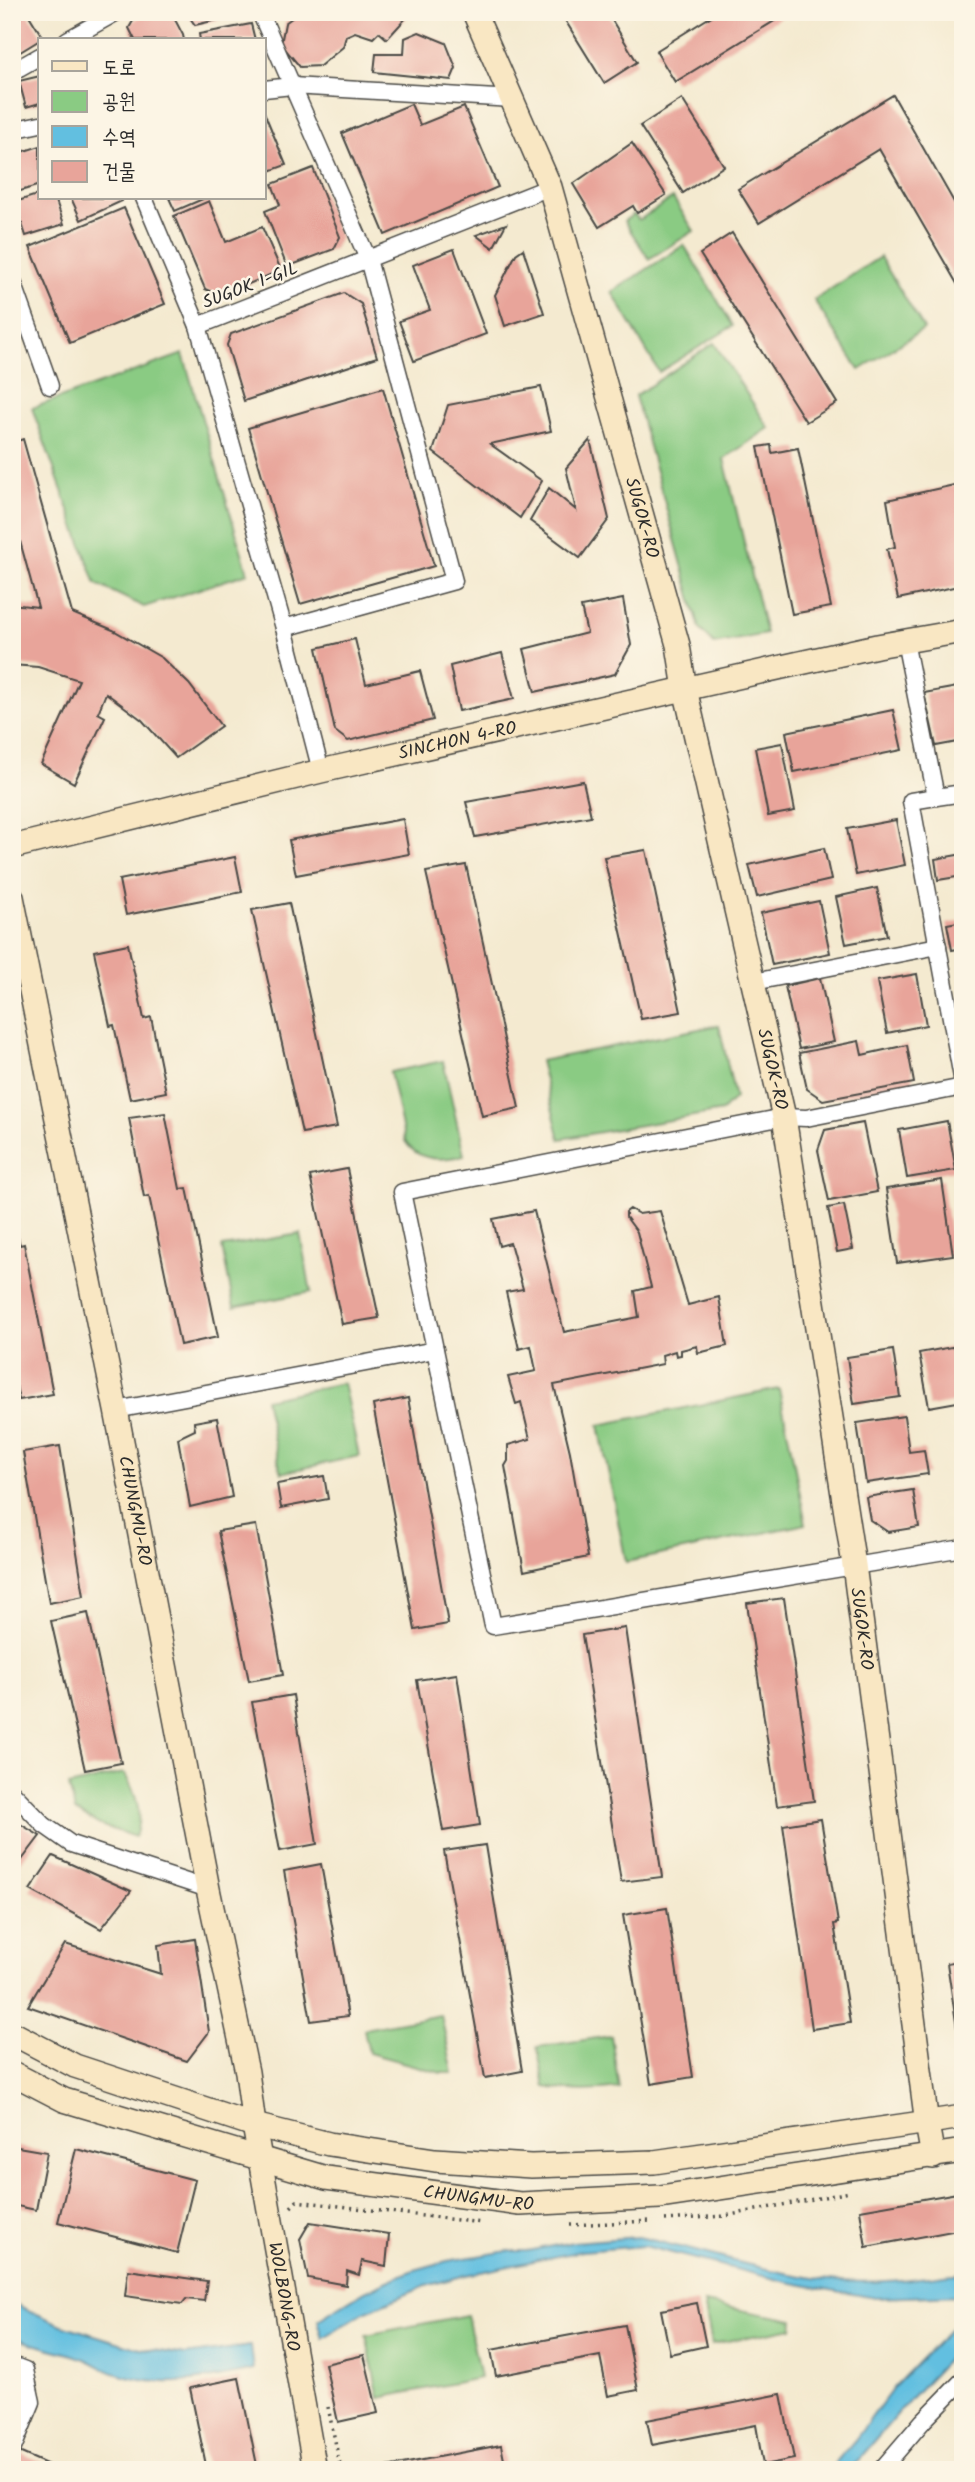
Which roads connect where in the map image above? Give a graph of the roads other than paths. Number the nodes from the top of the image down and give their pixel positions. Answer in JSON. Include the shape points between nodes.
{"nodes":[{"id":1,"x":117,"y":12,"type":"edge"},
{"id":2,"x":260,"y":12,"type":"edge"},
{"id":3,"x":474,"y":12,"type":"edge"},
{"id":4,"x":75,"y":38,"type":"edge"},
{"id":5,"x":38,"y":57,"type":"edge"},
{"id":6,"x":12,"y":72,"type":"edge"},
{"id":7,"x":292,"y":86,"type":"junction"},
{"id":8,"x":266,"y":89,"type":"edge"},
{"id":9,"x":513,"y":99,"type":"junction"},
{"id":10,"x":38,"y":124,"type":"edge"},
{"id":11,"x":12,"y":130,"type":"edge"},
{"id":12,"x":550,"y":187,"type":"junction"},
{"id":13,"x":145,"y":200,"type":"edge"},
{"id":14,"x":368,"y":259,"type":"junction"},
{"id":15,"x":12,"y":279,"type":"edge"},
{"id":16,"x":198,"y":326,"type":"junction"},
{"id":17,"x":50,"y":386,"type":"dead end"},
{"id":18,"x":284,"y":628,"type":"junction"},
{"id":19,"x":963,"y":631,"type":"edge"},
{"id":20,"x":905,"y":641,"type":"junction"},
{"id":21,"x":685,"y":688,"type":"junction"},
{"id":22,"x":321,"y":771,"type":"junction"},
{"id":23,"x":963,"y":793,"type":"edge"},
{"id":24,"x":936,"y":797,"type":"junction"},
{"id":25,"x":12,"y":847,"type":"edge"},
{"id":26,"x":12,"y":897,"type":"edge"},
{"id":27,"x":937,"y":946,"type":"junction"},
{"id":28,"x":754,"y":982,"type":"junction"},
{"id":29,"x":963,"y":1085,"type":"edge"},
{"id":30,"x":784,"y":1118,"type":"junction"},
{"id":31,"x":435,"y":1350,"type":"junction"},
{"id":32,"x":116,"y":1410,"type":"junction"},
{"id":33,"x":963,"y":1548,"type":"edge"},
{"id":34,"x":854,"y":1565,"type":"junction"},
{"id":35,"x":12,"y":1792,"type":"edge"},
{"id":36,"x":208,"y":1889,"type":"junction"},
{"id":37,"x":12,"y":2033,"type":"edge"},
{"id":38,"x":12,"y":2073,"type":"edge"},
{"id":39,"x":963,"y":2117,"type":"edge"},
{"id":40,"x":927,"y":2124,"type":"junction"},
{"id":41,"x":254,"y":2125,"type":"junction"},
{"id":42,"x":963,"y":2151,"type":"edge"},
{"id":43,"x":933,"y":2157,"type":"junction"},
{"id":44,"x":260,"y":2158,"type":"junction"},
{"id":45,"x":12,"y":2365,"type":"edge"},
{"id":46,"x":963,"y":2380,"type":"edge"},
{"id":47,"x":13,"y":2448,"type":"edge"},
{"id":48,"x":315,"y":2470,"type":"edge"},
{"id":49,"x":881,"y":2470,"type":"edge"}],
"edges":[{"from":1,"to":4,"type":"street"},
{"from":2,"to":7,"type":"street"},
{"from":3,"to":9,"type":"street","name":"SUGOK-RO"},
{"from":5,"to":6,"type":"street"},
{"from":7,"to":8,"type":"street"},
{"from":7,"to":9,"type":"street"},
{"from":7,"to":14,"type":"street"},
{"from":9,"to":12,"type":"street","name":"SUGOK-RO"},
{"from":10,"to":11,"type":"street"},
{"from":12,"to":14,"type":"street","name":"SUGOK 1-GIL"},
{"from":12,"to":21,"type":"street","name":"SUGOK-RO","via":[[678,646]]},
{"from":13,"to":16,"type":"street","name":"SUGOK 1-GIL"},
{"from":14,"to":16,"type":"street","name":"SUGOK 1-GIL"},
{"from":14,"to":18,"type":"street","via":[[454,581]]},
{"from":15,"to":17,"type":"street"},
{"from":16,"to":18,"type":"street"},
{"from":18,"to":22,"type":"street"},
{"from":19,"to":20,"type":"street","name":"SINCHON 4-RO"},
{"from":20,"to":21,"type":"street","name":"SINCHON 4-RO"},
{"from":20,"to":24,"type":"street"},
{"from":21,"to":22,"type":"street","name":"SINCHON 4-RO"},
{"from":21,"to":28,"type":"street","name":"SUGOK-RO"},
{"from":22,"to":25,"type":"street","name":"SINCHON 4-RO"},
{"from":23,"to":24,"type":"street"},
{"from":24,"to":27,"type":"street","via":[[911,801]]},
{"from":26,"to":32,"type":"street","name":"CHUNGMU-RO"},
{"from":27,"to":28,"type":"street"},
{"from":27,"to":29,"type":"street"},
{"from":28,"to":30,"type":"street","name":"SUGOK-RO"},
{"from":29,"to":30,"type":"street","via":[[806,1118]]},
{"from":30,"to":31,"type":"street","via":[[402,1192]]},
{"from":30,"to":34,"type":"street","name":"SUGOK-RO"},
{"from":31,"to":32,"type":"street"},
{"from":31,"to":34,"type":"street","via":[[493,1626]]},
{"from":32,"to":36,"type":"street","name":"CHUNGMU-RO"},
{"from":33,"to":34,"type":"street"},
{"from":34,"to":40,"type":"street","name":"SUGOK-RO"},
{"from":35,"to":36,"type":"street","via":[[44,1825],[71,1844]]},
{"from":36,"to":41,"type":"street","name":"CHUNGMU-RO"},
{"from":37,"to":41,"type":"street","name":"CHUNGMU-RO","via":[[75,2066]]},
{"from":38,"to":44,"type":"street","name":"CHUNGMU-RO","via":[[64,2100]]},
{"from":39,"to":40,"type":"street","name":"CHUNGMU-RO"},
{"from":40,"to":41,"type":"street","name":"CHUNGMU-RO","via":[[654,2162],[531,2166],[422,2158],[329,2144]]},
{"from":40,"to":43,"type":"street","name":"SUGOK-RO"},
{"from":41,"to":44,"type":"street","name":"WOLBONG-RO"},
{"from":42,"to":43,"type":"street","name":"CHUNGMU-RO"},
{"from":43,"to":44,"type":"street","name":"CHUNGMU-RO","via":[[660,2197],[520,2204],[326,2178]]},
{"from":44,"to":48,"type":"street","name":"WOLBONG-RO"},
{"from":45,"to":47,"type":"street","via":[[25,2370],[32,2402]]},
{"from":46,"to":49,"type":"street"}]}
